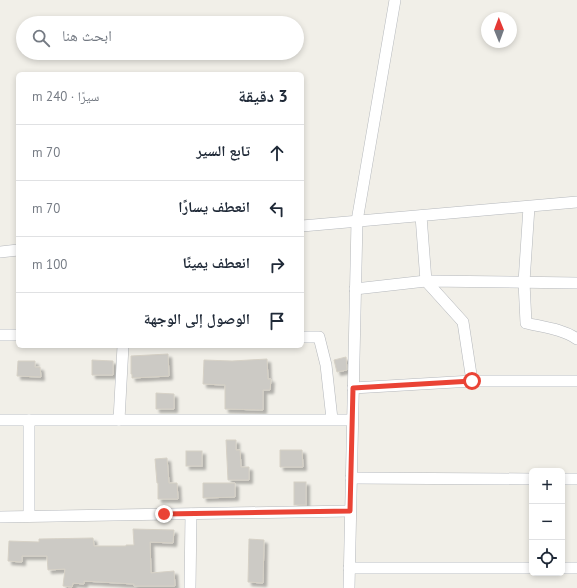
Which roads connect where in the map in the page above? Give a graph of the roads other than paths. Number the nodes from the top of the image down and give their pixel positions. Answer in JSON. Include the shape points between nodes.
{"nodes":[{"id":1,"x":395,"y":0,"type":"edge"},
{"id":2,"x":577,"y":202,"type":"edge"},
{"id":3,"x":529,"y":206,"type":"junction"},
{"id":4,"x":422,"y":216,"type":"junction"},
{"id":5,"x":357,"y":221,"type":"junction"},
{"id":6,"x":304,"y":226,"type":"edge"},
{"id":7,"x":16,"y":250,"type":"edge"},
{"id":8,"x":0,"y":252,"type":"edge"},
{"id":9,"x":426,"y":281,"type":"junction"},
{"id":10,"x":524,"y":282,"type":"junction"},
{"id":11,"x":577,"y":283,"type":"edge"},
{"id":12,"x":356,"y":289,"type":"junction"},
{"id":13,"x":0,"y":335,"type":"edge"},
{"id":14,"x":16,"y":335,"type":"edge"},
{"id":15,"x":304,"y":337,"type":"edge"},
{"id":16,"x":577,"y":339,"type":"edge"},
{"id":17,"x":123,"y":348,"type":"edge"},
{"id":18,"x":472,"y":381,"type":"junction"},
{"id":19,"x":577,"y":381,"type":"edge"},
{"id":20,"x":353,"y":388,"type":"junction"},
{"id":21,"x":0,"y":420,"type":"edge"},
{"id":22,"x":29,"y":420,"type":"junction"},
{"id":23,"x":119,"y":420,"type":"junction"},
{"id":24,"x":332,"y":420,"type":"junction"},
{"id":25,"x":352,"y":420,"type":"junction"},
{"id":26,"x":351,"y":478,"type":"junction"},
{"id":27,"x":529,"y":479,"type":"edge"},
{"id":28,"x":565,"y":479,"type":"edge"},
{"id":29,"x":577,"y":479,"type":"edge"},
{"id":30,"x":350,"y":511,"type":"junction"},
{"id":31,"x":191,"y":514,"type":"junction"},
{"id":32,"x":29,"y":516,"type":"junction"},
{"id":33,"x":0,"y":517,"type":"edge"},
{"id":34,"x":349,"y":568,"type":"junction"},
{"id":35,"x":529,"y":568,"type":"edge"},
{"id":36,"x":565,"y":568,"type":"edge"},
{"id":37,"x":577,"y":568,"type":"edge"},
{"id":38,"x":190,"y":588,"type":"edge"},
{"id":39,"x":349,"y":588,"type":"edge"}],
"edges":[{"from":1,"to":5,"type":"street"},
{"from":2,"to":3,"type":"street"},
{"from":3,"to":4,"type":"street"},
{"from":3,"to":10,"type":"street"},
{"from":4,"to":5,"type":"street"},
{"from":4,"to":9,"type":"street"},
{"from":5,"to":6,"type":"street"},
{"from":5,"to":12,"type":"street"},
{"from":7,"to":8,"type":"street"},
{"from":9,"to":10,"type":"street"},
{"from":9,"to":12,"type":"street"},
{"from":9,"to":18,"type":"street","via":[[463,322]]},
{"from":10,"to":11,"type":"street"},
{"from":10,"to":16,"type":"street","via":[[526,323],[555,330]]},
{"from":12,"to":20,"type":"street"},
{"from":13,"to":14,"type":"street"},
{"from":15,"to":24,"type":"street","via":[[318,337],[326,365]]},
{"from":17,"to":23,"type":"street"},
{"from":18,"to":19,"type":"street"},
{"from":18,"to":20,"type":"street"},
{"from":20,"to":25,"type":"street"},
{"from":21,"to":22,"type":"street"},
{"from":22,"to":23,"type":"street"},
{"from":22,"to":32,"type":"street"},
{"from":23,"to":24,"type":"street"},
{"from":24,"to":25,"type":"street"},
{"from":25,"to":26,"type":"street"},
{"from":26,"to":27,"type":"street"},
{"from":26,"to":30,"type":"street"},
{"from":28,"to":29,"type":"street"},
{"from":30,"to":31,"type":"street"},
{"from":30,"to":34,"type":"street"},
{"from":31,"to":32,"type":"street"},
{"from":31,"to":38,"type":"street"},
{"from":32,"to":33,"type":"street"},
{"from":34,"to":35,"type":"street"},
{"from":34,"to":39,"type":"street"},
{"from":36,"to":37,"type":"street"}]}
